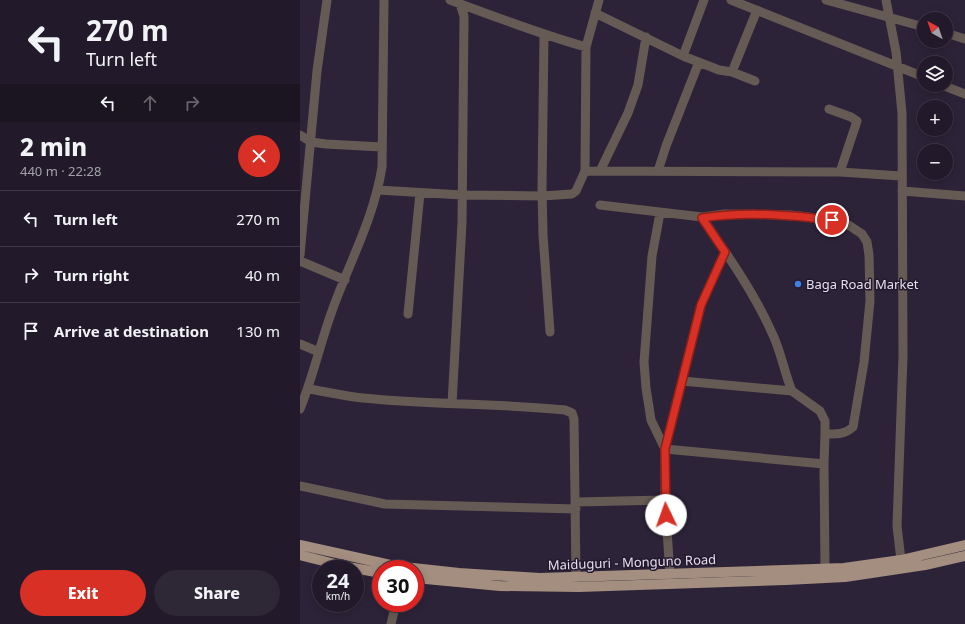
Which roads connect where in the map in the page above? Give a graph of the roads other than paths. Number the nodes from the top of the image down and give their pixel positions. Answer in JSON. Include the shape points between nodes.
{"nodes":[{"id":1,"x":327,"y":0,"type":"edge"},
{"id":2,"x":384,"y":0,"type":"edge"},
{"id":3,"x":450,"y":0,"type":"edge"},
{"id":4,"x":599,"y":0,"type":"edge"},
{"id":5,"x":704,"y":0,"type":"edge"},
{"id":6,"x":731,"y":0,"type":"edge"},
{"id":7,"x":826,"y":0,"type":"edge"},
{"id":8,"x":886,"y":0,"type":"edge"},
{"id":9,"x":460,"y":4,"type":"junction"},
{"id":10,"x":757,"y":10,"type":"junction"},
{"id":11,"x":595,"y":13,"type":"junction"},
{"id":12,"x":890,"y":17,"type":"junction"},
{"id":13,"x":917,"y":25,"type":"edge"},
{"id":14,"x":953,"y":35,"type":"edge"},
{"id":15,"x":544,"y":36,"type":"junction"},
{"id":16,"x":646,"y":37,"type":"junction"},
{"id":17,"x":965,"y":38,"type":"edge"},
{"id":18,"x":586,"y":47,"type":"junction"},
{"id":19,"x":683,"y":56,"type":"junction"},
{"id":20,"x":699,"y":62,"type":"junction"},
{"id":21,"x":898,"y":65,"type":"junction"},
{"id":22,"x":732,"y":72,"type":"junction"},
{"id":23,"x":917,"y":74,"type":"edge"},
{"id":24,"x":755,"y":81,"type":"dead end"},
{"id":25,"x":953,"y":89,"type":"edge"},
{"id":26,"x":965,"y":94,"type":"edge"},
{"id":27,"x":829,"y":109,"type":"dead end"},
{"id":28,"x":300,"y":135,"type":"edge"},
{"id":29,"x":311,"y":142,"type":"junction"},
{"id":30,"x":382,"y":147,"type":"junction"},
{"id":31,"x":585,"y":171,"type":"junction"},
{"id":32,"x":600,"y":171,"type":"junction"},
{"id":33,"x":658,"y":171,"type":"junction"},
{"id":34,"x":840,"y":172,"type":"junction"},
{"id":35,"x":901,"y":176,"type":"junction"},
{"id":36,"x":378,"y":190,"type":"junction"},
{"id":37,"x":902,"y":191,"type":"junction"},
{"id":38,"x":420,"y":193,"type":"junction"},
{"id":39,"x":462,"y":195,"type":"junction"},
{"id":40,"x":542,"y":196,"type":"junction"},
{"id":41,"x":965,"y":196,"type":"edge"},
{"id":42,"x":600,"y":205,"type":"dead end"},
{"id":43,"x":660,"y":213,"type":"junction"},
{"id":44,"x":702,"y":218,"type":"junction"},
{"id":45,"x":725,"y":252,"type":"junction"},
{"id":46,"x":300,"y":255,"type":"edge"},
{"id":47,"x":300,"y":261,"type":"edge"},
{"id":48,"x":345,"y":280,"type":"junction"},
{"id":49,"x":408,"y":314,"type":"dead end"},
{"id":50,"x":550,"y":332,"type":"dead end"},
{"id":51,"x":300,"y":344,"type":"edge"},
{"id":52,"x":319,"y":352,"type":"junction"},
{"id":53,"x":682,"y":381,"type":"junction"},
{"id":54,"x":308,"y":389,"type":"junction"},
{"id":55,"x":792,"y":391,"type":"junction"},
{"id":56,"x":452,"y":404,"type":"junction"},
{"id":57,"x":300,"y":409,"type":"edge"},
{"id":58,"x":825,"y":434,"type":"junction"},
{"id":59,"x":665,"y":449,"type":"junction"},
{"id":60,"x":824,"y":464,"type":"junction"},
{"id":61,"x":300,"y":486,"type":"edge"},
{"id":62,"x":665,"y":500,"type":"junction"},
{"id":63,"x":576,"y":506,"type":"junction"},
{"id":64,"x":300,"y":545,"type":"edge"},
{"id":65,"x":965,"y":545,"type":"edge"},
{"id":66,"x":300,"y":555,"type":"edge"},
{"id":67,"x":965,"y":556,"type":"edge"},
{"id":68,"x":901,"y":560,"type":"junction"},
{"id":69,"x":825,"y":569,"type":"junction"},
{"id":70,"x":372,"y":571,"type":"edge"},
{"id":71,"x":670,"y":575,"type":"junction"},
{"id":72,"x":576,"y":577,"type":"junction"},
{"id":73,"x":424,"y":579,"type":"edge"},
{"id":74,"x":394,"y":612,"type":"edge"},
{"id":75,"x":392,"y":624,"type":"edge"}],
"edges":[{"from":1,"to":29,"type":"street"},
{"from":2,"to":30,"type":"street"},
{"from":3,"to":9,"type":"street"},
{"from":4,"to":11,"type":"street"},
{"from":5,"to":19,"type":"street"},
{"from":6,"to":10,"type":"street"},
{"from":7,"to":12,"type":"street"},
{"from":8,"to":12,"type":"street"},
{"from":9,"to":15,"type":"street"},
{"from":9,"to":39,"type":"street","via":[[464,16]]},
{"from":10,"to":21,"type":"street","via":[[851,50]]},
{"from":10,"to":22,"type":"street"},
{"from":11,"to":16,"type":"street"},
{"from":11,"to":18,"type":"street"},
{"from":12,"to":13,"type":"street"},
{"from":12,"to":21,"type":"street"},
{"from":14,"to":17,"type":"street"},
{"from":15,"to":18,"type":"street"},
{"from":15,"to":40,"type":"street"},
{"from":16,"to":19,"type":"street"},
{"from":16,"to":32,"type":"street","via":[[628,113]]},
{"from":18,"to":31,"type":"street"},
{"from":19,"to":20,"type":"street"},
{"from":20,"to":22,"type":"street"},
{"from":20,"to":33,"type":"street"},
{"from":21,"to":23,"type":"street"},
{"from":21,"to":35,"type":"street","via":[[902,113]]},
{"from":22,"to":24,"type":"street"},
{"from":25,"to":26,"type":"street"},
{"from":27,"to":34,"type":"street","via":[[857,120]]},
{"from":28,"to":29,"type":"street"},
{"from":29,"to":30,"type":"street"},
{"from":29,"to":46,"type":"street"},
{"from":30,"to":36,"type":"street"},
{"from":31,"to":32,"type":"street"},
{"from":31,"to":40,"type":"street","via":[[576,191],[572,194]]},
{"from":32,"to":33,"type":"street"},
{"from":33,"to":34,"type":"street"},
{"from":34,"to":35,"type":"street"},
{"from":35,"to":37,"type":"street"},
{"from":36,"to":38,"type":"street"},
{"from":36,"to":48,"type":"street"},
{"from":37,"to":41,"type":"street"},
{"from":37,"to":68,"type":"street","via":[[903,356],[897,526]]},
{"from":38,"to":39,"type":"street"},
{"from":38,"to":49,"type":"street"},
{"from":39,"to":40,"type":"street"},
{"from":39,"to":56,"type":"street"},
{"from":40,"to":50,"type":"street"},
{"from":42,"to":43,"type":"street"},
{"from":43,"to":44,"type":"street"},
{"from":43,"to":59,"type":"street","via":[[652,256],[644,362],[651,420]]},
{"from":44,"to":45,"type":"street"},
{"from":44,"to":58,"type":"street","via":[[725,214],[791,215],[832,220],[847,224],[862,234],[867,242],[870,301],[864,362],[852,427],[840,434]]},
{"from":45,"to":53,"type":"street","via":[[701,305]]},
{"from":45,"to":55,"type":"street","via":[[754,296],[773,334]]},
{"from":47,"to":48,"type":"street"},
{"from":48,"to":52,"type":"street","via":[[332,310]]},
{"from":51,"to":52,"type":"street"},
{"from":52,"to":54,"type":"street"},
{"from":53,"to":55,"type":"street"},
{"from":53,"to":59,"type":"street"},
{"from":54,"to":56,"type":"street","via":[[361,398]]},
{"from":54,"to":57,"type":"street"},
{"from":55,"to":58,"type":"street","via":[[820,411],[825,421]]},
{"from":56,"to":63,"type":"street","via":[[510,404],[572,412]]},
{"from":58,"to":60,"type":"street"},
{"from":59,"to":60,"type":"street"},
{"from":59,"to":62,"type":"street"},
{"from":60,"to":69,"type":"street"},
{"from":61,"to":63,"type":"street","via":[[385,504]]},
{"from":62,"to":63,"type":"street"},
{"from":62,"to":71,"type":"street"},
{"from":63,"to":72,"type":"street"},
{"from":64,"to":72,"type":"main road","name":"Maiduguri - Monguno Road","via":[[379,563],[427,570],[525,577]]},
{"from":65,"to":68,"type":"main road","name":"Maiduguri - Monguno Road"},
{"from":66,"to":70,"type":"main road"},
{"from":67,"to":73,"type":"main road","name":"Maiduguri - Monguno Road","via":[[845,577],[786,580],[579,587],[500,586]]},
{"from":68,"to":69,"type":"main road","name":"Maiduguri - Monguno Road","via":[[869,566]]},
{"from":69,"to":71,"type":"main road","name":"Maiduguri - Monguno Road"},
{"from":71,"to":72,"type":"main road","name":"Maiduguri - Monguno Road"},
{"from":74,"to":75,"type":"street"}]}
